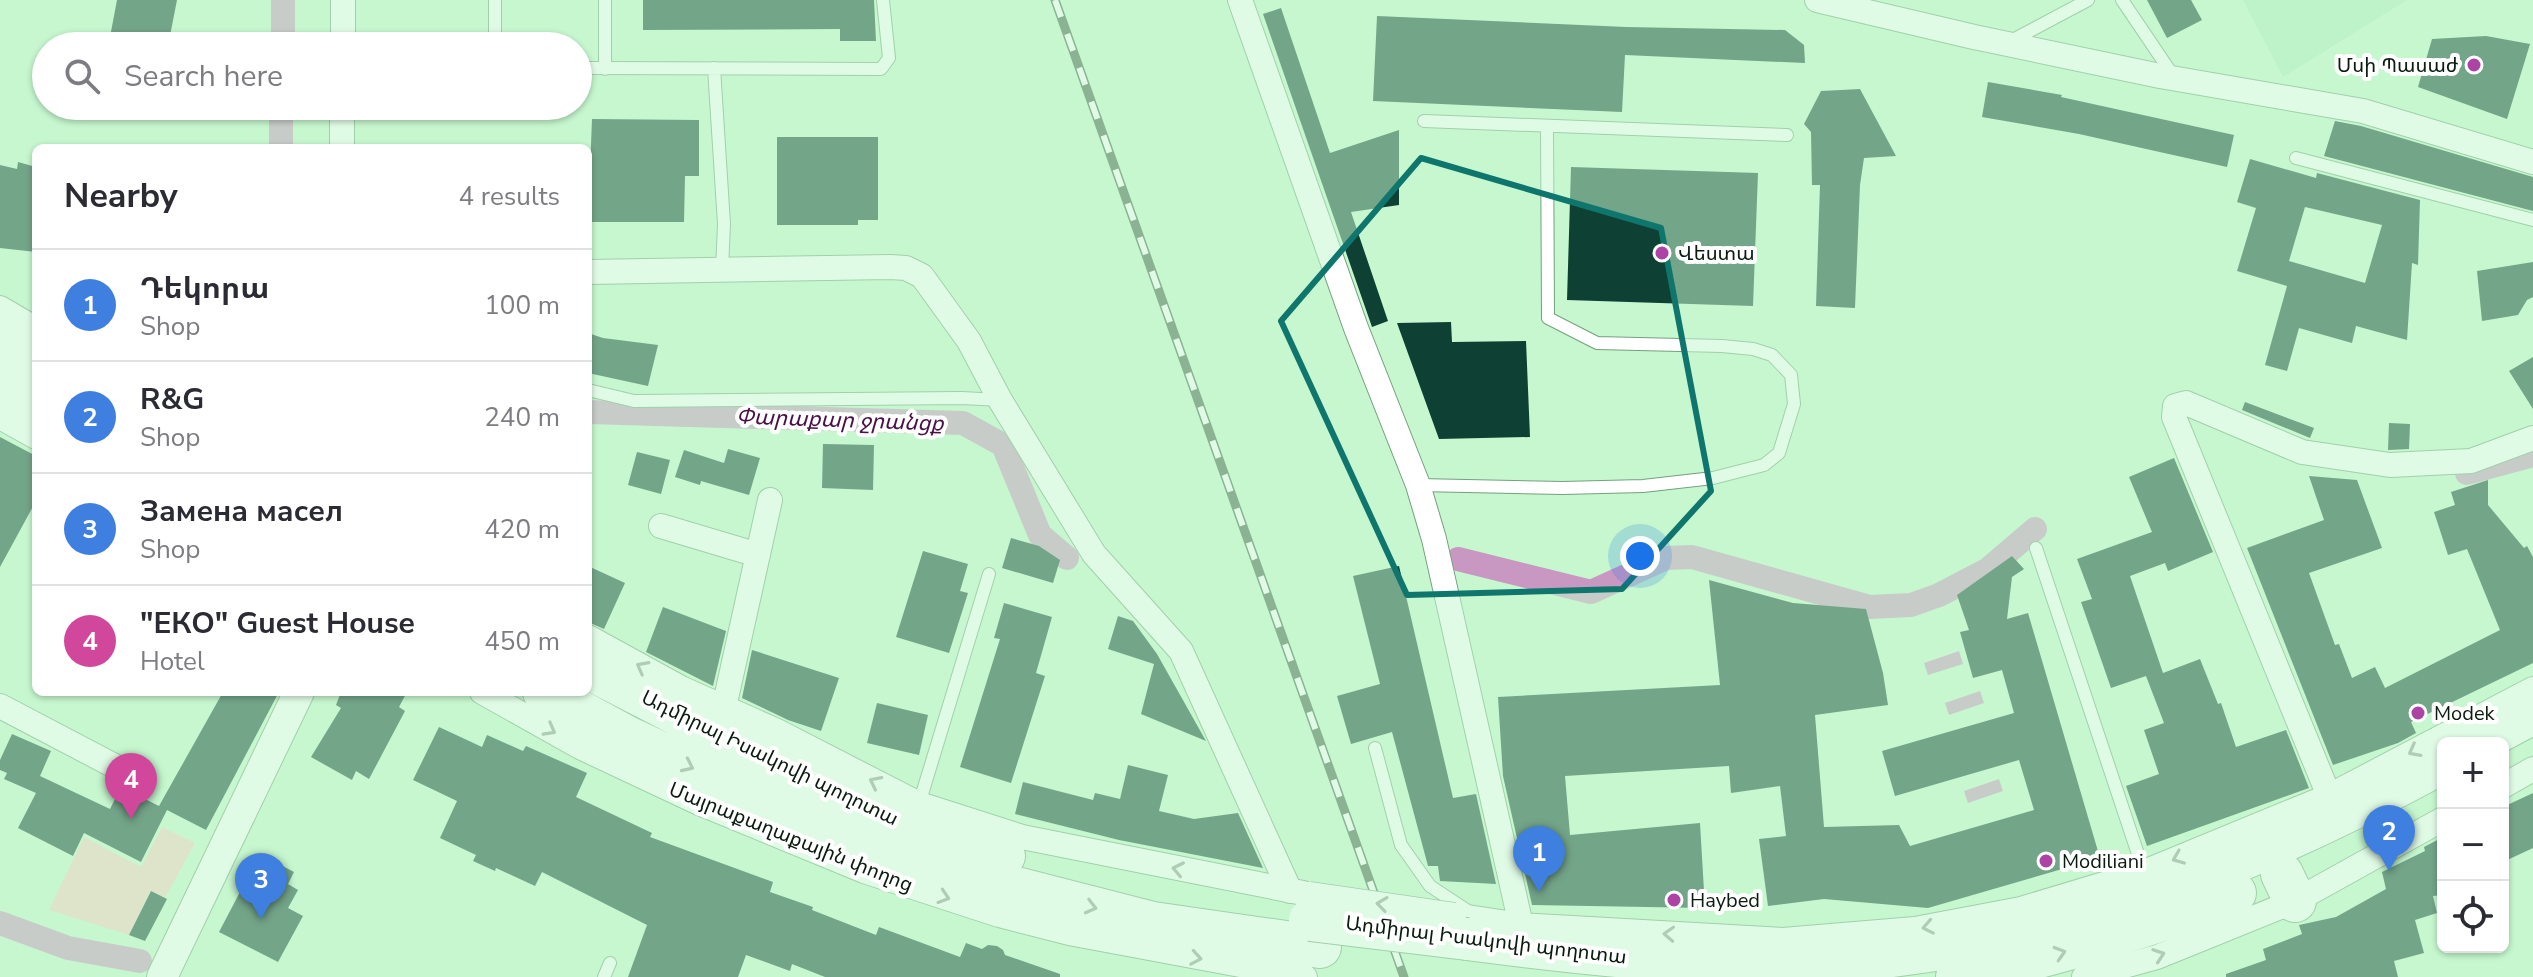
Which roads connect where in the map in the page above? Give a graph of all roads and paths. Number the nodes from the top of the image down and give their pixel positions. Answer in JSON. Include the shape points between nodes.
{"nodes":[{"id":1,"x":343,"y":0,"type":"edge"},
{"id":2,"x":495,"y":0,"type":"edge"},
{"id":3,"x":605,"y":0,"type":"edge"},
{"id":4,"x":883,"y":0,"type":"edge"},
{"id":5,"x":1240,"y":0,"type":"edge"},
{"id":6,"x":1817,"y":0,"type":"edge"},
{"id":7,"x":2088,"y":0,"type":"edge"},
{"id":8,"x":2122,"y":0,"type":"edge"},
{"id":9,"x":343,"y":32,"type":"edge"},
{"id":10,"x":495,"y":32,"type":"edge"},
{"id":11,"x":2007,"y":44,"type":"junction"},
{"id":12,"x":714,"y":68,"type":"junction"},
{"id":13,"x":592,"y":69,"type":"edge"},
{"id":14,"x":605,"y":69,"type":"junction"},
{"id":15,"x":2176,"y":79,"type":"junction"},
{"id":16,"x":342,"y":120,"type":"edge"},
{"id":17,"x":1424,"y":121,"type":"dead end"},
{"id":18,"x":1547,"y":126,"type":"junction"},
{"id":19,"x":1787,"y":135,"type":"dead end"},
{"id":20,"x":342,"y":144,"type":"edge"},
{"id":21,"x":2296,"y":158,"type":"dead end"},
{"id":22,"x":2533,"y":162,"type":"edge"},
{"id":23,"x":2533,"y":220,"type":"edge"},
{"id":24,"x":722,"y":270,"type":"junction"},
{"id":25,"x":592,"y":272,"type":"edge"},
{"id":26,"x":0,"y":308,"type":"edge"},
{"id":27,"x":32,"y":327,"type":"edge"},
{"id":28,"x":0,"y":341,"type":"edge"},
{"id":29,"x":32,"y":359,"type":"edge"},
{"id":30,"x":0,"y":386,"type":"edge"},
{"id":31,"x":592,"y":391,"type":"edge"},
{"id":32,"x":1000,"y":400,"type":"junction"},
{"id":33,"x":32,"y":405,"type":"edge"},
{"id":34,"x":0,"y":417,"type":"edge"},
{"id":35,"x":32,"y":435,"type":"edge"},
{"id":36,"x":2533,"y":438,"type":"edge"},
{"id":37,"x":1418,"y":485,"type":"junction"},
{"id":38,"x":770,"y":500,"type":"dead end"},
{"id":39,"x":661,"y":526,"type":"dead end"},
{"id":40,"x":2036,"y":548,"type":"dead end"},
{"id":41,"x":758,"y":555,"type":"junction"},
{"id":42,"x":989,"y":574,"type":"dead end"},
{"id":43,"x":592,"y":639,"type":"edge"},
{"id":44,"x":592,"y":670,"type":"edge"},
{"id":45,"x":2533,"y":689,"type":"edge"},
{"id":46,"x":297,"y":696,"type":"edge"},
{"id":47,"x":489,"y":696,"type":"edge"},
{"id":48,"x":551,"y":696,"type":"edge"},
{"id":49,"x":0,"y":706,"type":"edge"},
{"id":50,"x":2533,"y":713,"type":"edge"},
{"id":51,"x":721,"y":721,"type":"junction"},
{"id":52,"x":2488,"y":737,"type":"edge"},
{"id":53,"x":2533,"y":743,"type":"edge"},
{"id":54,"x":1375,"y":748,"type":"dead end"},
{"id":55,"x":2509,"y":756,"type":"edge"},
{"id":56,"x":2437,"y":765,"type":"edge"},
{"id":57,"x":2533,"y":769,"type":"edge"},
{"id":58,"x":143,"y":781,"type":"dead end"},
{"id":59,"x":2509,"y":783,"type":"edge"},
{"id":60,"x":2437,"y":795,"type":"edge"},
{"id":61,"x":2329,"y":796,"type":"junction"},
{"id":62,"x":919,"y":804,"type":"junction"},
{"id":63,"x":2437,"y":822,"type":"edge"},
{"id":64,"x":2144,"y":872,"type":"junction"},
{"id":65,"x":2288,"y":888,"type":"junction"},
{"id":66,"x":1521,"y":925,"type":"junction"},
{"id":67,"x":1307,"y":926,"type":"edge"},
{"id":68,"x":1469,"y":935,"type":"junction"},
{"id":69,"x":610,"y":963,"type":"dead end"},
{"id":70,"x":162,"y":977,"type":"edge"},
{"id":71,"x":604,"y":977,"type":"edge"},
{"id":72,"x":1535,"y":977,"type":"edge"},
{"id":73,"x":1957,"y":977,"type":"edge"},
{"id":74,"x":2084,"y":977,"type":"edge"}],
"edges":[{"from":1,"to":9,"type":"street"},
{"from":2,"to":10,"type":"lane"},
{"from":3,"to":14,"type":"lane"},
{"from":4,"to":12,"type":"lane","via":[[889,58],[881,69]]},
{"from":5,"to":37,"type":"street","via":[[1356,328]]},
{"from":6,"to":11,"type":"street"},
{"from":7,"to":11,"type":"lane"},
{"from":8,"to":15,"type":"lane"},
{"from":11,"to":15,"type":"street"},
{"from":12,"to":14,"type":"lane"},
{"from":12,"to":24,"type":"lane"},
{"from":13,"to":14,"type":"lane"},
{"from":15,"to":22,"type":"street","via":[[2363,111]]},
{"from":16,"to":20,"type":"street"},
{"from":17,"to":18,"type":"lane"},
{"from":18,"to":19,"type":"lane"},
{"from":18,"to":37,"type":"lane","via":[[1548,318],[1597,343],[1722,346],[1772,355],[1791,375],[1794,404],[1787,433],[1779,453],[1764,465],[1713,478],[1563,488]]},
{"from":21,"to":23,"type":"lane"},
{"from":24,"to":25,"type":"street"},
{"from":24,"to":32,"type":"street","via":[[906,268],[922,276],[969,341]]},
{"from":26,"to":27,"type":"street"},
{"from":28,"to":29,"type":"highway"},
{"from":30,"to":33,"type":"highway"},
{"from":31,"to":32,"type":"lane","via":[[634,401]]},
{"from":32,"to":67,"type":"street","via":[[1094,554],[1181,651]]},
{"from":34,"to":35,"type":"street"},
{"from":36,"to":61,"type":"street","via":[[2471,461],[2390,465],[2302,452],[2186,403],[2175,406],[2174,417]]},
{"from":37,"to":66,"type":"street"},
{"from":38,"to":41,"type":"street"},
{"from":39,"to":41,"type":"street"},
{"from":40,"to":64,"type":"lane"},
{"from":41,"to":51,"type":"street"},
{"from":42,"to":62,"type":"lane"},
{"from":51,"to":43,"type":"street","one_way":true,"via":[[681,688]]},
{"from":44,"to":51,"type":"highway","name":"Ադմիրալ Իսակովի պողոտա"},
{"from":45,"to":61,"type":"street","one_way":true},
{"from":46,"to":70,"type":"street"},
{"from":47,"to":67,"type":"street","name":"Մայրաքաղաքային փողոց","one_way":true,"via":[[580,747],[712,808],[864,871],[999,915],[1069,933]]},
{"from":48,"to":67,"type":"highway","name":"Ադմիրալ Իսակովի պողոտա","one_way":true,"via":[[749,794],[881,848],[1153,923]]},
{"from":49,"to":58,"type":"street"},
{"from":50,"to":52,"type":"highway"},
{"from":62,"to":51,"type":"street","one_way":true},
{"from":51,"to":67,"type":"highway","name":"Ադմիրալ Իսակովի պողոտա","via":[[891,819],[1029,864]]},
{"from":53,"to":55,"type":"highway"},
{"from":54,"to":68,"type":"lane","via":[[1401,845]]},
{"from":56,"to":68,"type":"highway","name":"Ադմիրալ Իսակովի պողոտա","via":[[2265,851],[2146,896],[1951,947],[1841,961],[1740,963],[1623,957]]},
{"from":57,"to":59,"type":"street"},
{"from":60,"to":65,"type":"highway","via":[[2352,841]]},
{"from":61,"to":64,"type":"street","one_way":true},
{"from":67,"to":62,"type":"street","one_way":true},
{"from":63,"to":65,"type":"street"},
{"from":64,"to":66,"type":"street","one_way":true,"via":[[2021,909],[1915,929],[1783,940]]},
{"from":73,"to":65,"type":"highway","one_way":true,"via":[[2049,957]]},
{"from":74,"to":65,"type":"street","one_way":true,"via":[[2157,957]]},
{"from":66,"to":68,"type":"street"},
{"from":67,"to":68,"type":"highway","name":"Ադմիրալ Իսակովի պողոտա"},
{"from":68,"to":67,"type":"street","one_way":true,"bridge":true},
{"from":68,"to":72,"type":"highway","name":"Ադմիրալ Իսակովի պողոտա"},
{"from":69,"to":71,"type":"lane"}]}
